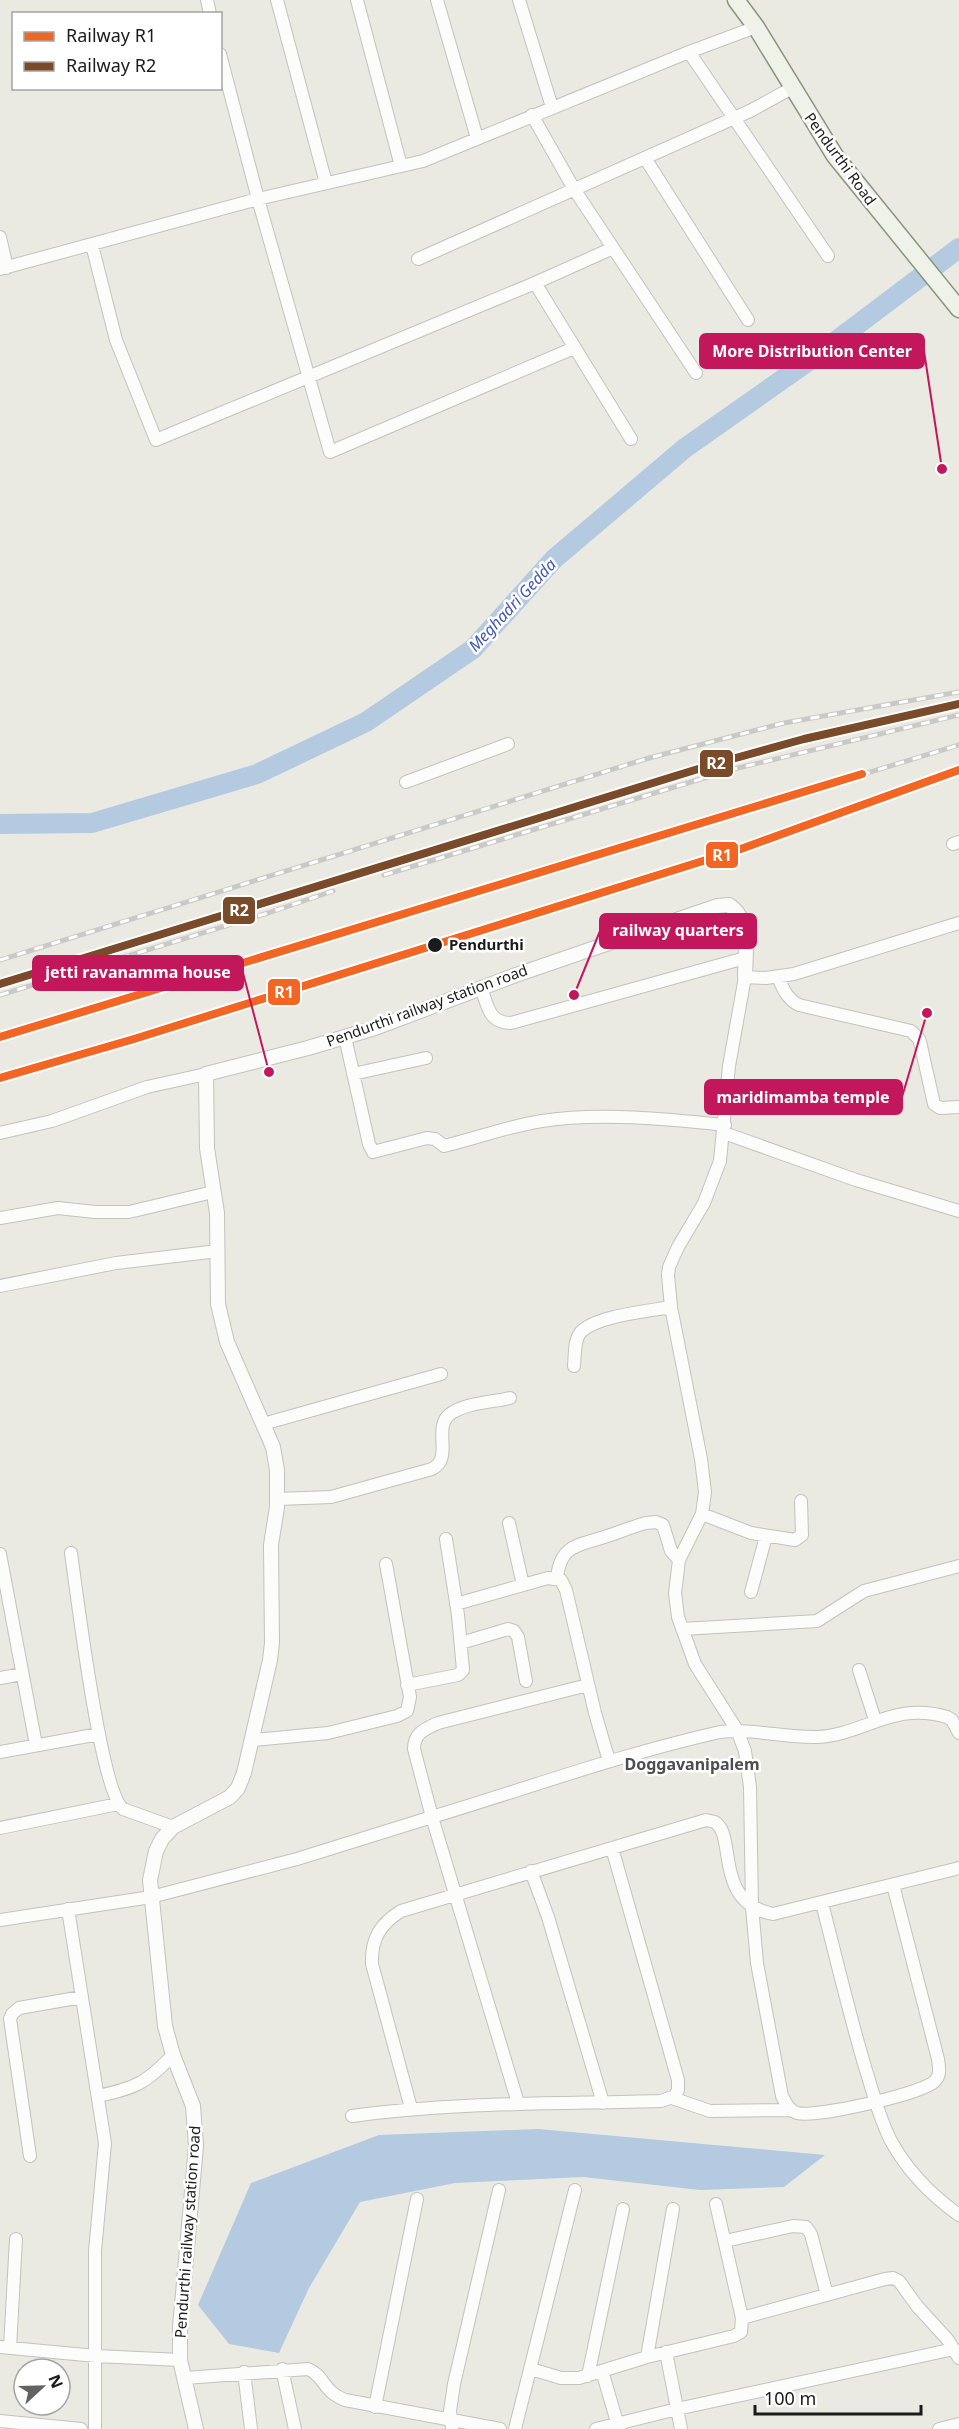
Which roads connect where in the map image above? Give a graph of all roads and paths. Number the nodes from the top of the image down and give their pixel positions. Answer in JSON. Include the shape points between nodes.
{"nodes":[{"id":1,"x":277,"y":0,"type":"edge"},
{"id":2,"x":357,"y":0,"type":"edge"},
{"id":3,"x":437,"y":0,"type":"edge"},
{"id":4,"x":519,"y":0,"type":"edge"},
{"id":5,"x":736,"y":0,"type":"edge"},
{"id":6,"x":756,"y":27,"type":"junction"},
{"id":7,"x":689,"y":52,"type":"junction"},
{"id":8,"x":222,"y":62,"type":"edge"},
{"id":9,"x":792,"y":88,"type":"junction"},
{"id":10,"x":552,"y":107,"type":"junction"},
{"id":11,"x":532,"y":116,"type":"junction"},
{"id":12,"x":735,"y":117,"type":"junction"},
{"id":13,"x":477,"y":138,"type":"junction"},
{"id":14,"x":645,"y":158,"type":"junction"},
{"id":15,"x":401,"y":166,"type":"junction"},
{"id":16,"x":326,"y":183,"type":"junction"},
{"id":17,"x":574,"y":189,"type":"junction"},
{"id":18,"x":258,"y":199,"type":"junction"},
{"id":19,"x":0,"y":237,"type":"edge"},
{"id":20,"x":92,"y":245,"type":"junction"},
{"id":21,"x":613,"y":248,"type":"junction"},
{"id":22,"x":828,"y":256,"type":"dead end"},
{"id":23,"x":418,"y":259,"type":"dead end"},
{"id":24,"x":4,"y":268,"type":"edge"},
{"id":25,"x":535,"y":283,"type":"junction"},
{"id":26,"x":959,"y":309,"type":"edge"},
{"id":27,"x":748,"y":320,"type":"dead end"},
{"id":28,"x":574,"y":348,"type":"junction"},
{"id":29,"x":696,"y":373,"type":"dead end"},
{"id":30,"x":309,"y":377,"type":"junction"},
{"id":31,"x":631,"y":440,"type":"dead end"},
{"id":32,"x":508,"y":744,"type":"dead end"},
{"id":33,"x":406,"y":782,"type":"dead end"},
{"id":34,"x":959,"y":923,"type":"edge"},
{"id":35,"x":745,"y":958,"type":"junction"},
{"id":36,"x":745,"y":977,"type":"junction"},
{"id":37,"x":778,"y":977,"type":"junction"},
{"id":38,"x":481,"y":988,"type":"junction"},
{"id":39,"x":345,"y":1037,"type":"junction"},
{"id":40,"x":426,"y":1058,"type":"dead end"},
{"id":41,"x":206,"y":1074,"type":"junction"},
{"id":42,"x":353,"y":1074,"type":"junction"},
{"id":43,"x":959,"y":1107,"type":"edge"},
{"id":44,"x":724,"y":1129,"type":"junction"},
{"id":45,"x":0,"y":1133,"type":"edge"},
{"id":46,"x":213,"y":1192,"type":"junction"},
{"id":47,"x":959,"y":1211,"type":"edge"},
{"id":48,"x":0,"y":1218,"type":"edge"},
{"id":49,"x":218,"y":1251,"type":"junction"},
{"id":50,"x":0,"y":1287,"type":"edge"},
{"id":51,"x":670,"y":1307,"type":"junction"},
{"id":52,"x":574,"y":1366,"type":"dead end"},
{"id":53,"x":441,"y":1374,"type":"dead end"},
{"id":54,"x":510,"y":1398,"type":"dead end"},
{"id":55,"x":263,"y":1424,"type":"junction"},
{"id":56,"x":277,"y":1499,"type":"junction"},
{"id":57,"x":801,"y":1501,"type":"dead end"},
{"id":58,"x":702,"y":1514,"type":"junction"},
{"id":59,"x":509,"y":1523,"type":"dead end"},
{"id":60,"x":766,"y":1536,"type":"junction"},
{"id":61,"x":446,"y":1539,"type":"dead end"},
{"id":62,"x":71,"y":1553,"type":"dead end"},
{"id":63,"x":0,"y":1554,"type":"edge"},
{"id":64,"x":679,"y":1560,"type":"junction"},
{"id":65,"x":386,"y":1564,"type":"dead end"},
{"id":66,"x":959,"y":1566,"type":"edge"},
{"id":67,"x":557,"y":1578,"type":"junction"},
{"id":68,"x":523,"y":1585,"type":"junction"},
{"id":69,"x":751,"y":1592,"type":"dead end"},
{"id":70,"x":456,"y":1604,"type":"junction"},
{"id":71,"x":5,"y":1606,"type":"edge"},
{"id":72,"x":682,"y":1629,"type":"junction"},
{"id":73,"x":461,"y":1643,"type":"junction"},
{"id":74,"x":859,"y":1670,"type":"dead end"},
{"id":75,"x":22,"y":1674,"type":"junction"},
{"id":76,"x":0,"y":1678,"type":"edge"},
{"id":77,"x":526,"y":1681,"type":"dead end"},
{"id":78,"x":407,"y":1685,"type":"junction"},
{"id":79,"x":588,"y":1685,"type":"junction"},
{"id":80,"x":874,"y":1720,"type":"junction"},
{"id":81,"x":737,"y":1730,"type":"junction"},
{"id":82,"x":959,"y":1733,"type":"edge"},
{"id":83,"x":99,"y":1734,"type":"junction"},
{"id":84,"x":253,"y":1740,"type":"junction"},
{"id":85,"x":36,"y":1745,"type":"junction"},
{"id":86,"x":0,"y":1752,"type":"edge"},
{"id":87,"x":609,"y":1761,"type":"junction"},
{"id":88,"x":118,"y":1804,"type":"junction"},
{"id":89,"x":432,"y":1817,"type":"junction"},
{"id":90,"x":173,"y":1827,"type":"junction"},
{"id":91,"x":0,"y":1828,"type":"edge"},
{"id":92,"x":612,"y":1848,"type":"junction"},
{"id":93,"x":959,"y":1868,"type":"edge"},
{"id":94,"x":531,"y":1871,"type":"junction"},
{"id":95,"x":892,"y":1885,"type":"junction"},
{"id":96,"x":455,"y":1894,"type":"junction"},
{"id":97,"x":151,"y":1897,"type":"junction"},
{"id":98,"x":822,"y":1903,"type":"junction"},
{"id":99,"x":752,"y":1906,"type":"junction"},
{"id":100,"x":68,"y":1909,"type":"junction"},
{"id":101,"x":0,"y":1920,"type":"edge"},
{"id":102,"x":82,"y":1997,"type":"junction"},
{"id":103,"x":173,"y":2055,"type":"junction"},
{"id":104,"x":98,"y":2096,"type":"junction"},
{"id":105,"x":672,"y":2098,"type":"junction"},
{"id":106,"x":876,"y":2102,"type":"junction"},
{"id":107,"x":518,"y":2103,"type":"junction"},
{"id":108,"x":603,"y":2103,"type":"junction"},
{"id":109,"x":411,"y":2108,"type":"junction"},
{"id":110,"x":792,"y":2110,"type":"junction"},
{"id":111,"x":352,"y":2116,"type":"dead end"},
{"id":112,"x":30,"y":2156,"type":"dead end"},
{"id":113,"x":499,"y":2190,"type":"dead end"},
{"id":114,"x":575,"y":2190,"type":"dead end"},
{"id":115,"x":417,"y":2199,"type":"dead end"},
{"id":116,"x":716,"y":2204,"type":"dead end"},
{"id":117,"x":623,"y":2209,"type":"dead end"},
{"id":118,"x":673,"y":2210,"type":"dead end"},
{"id":119,"x":959,"y":2215,"type":"edge"},
{"id":120,"x":16,"y":2239,"type":"dead end"},
{"id":121,"x":725,"y":2241,"type":"junction"},
{"id":122,"x":827,"y":2295,"type":"junction"},
{"id":123,"x":742,"y":2319,"type":"junction"},
{"id":124,"x":5,"y":2347,"type":"edge"},
{"id":125,"x":666,"y":2352,"type":"junction"},
{"id":126,"x":957,"y":2353,"type":"edge"},
{"id":127,"x":96,"y":2356,"type":"junction"},
{"id":128,"x":647,"y":2357,"type":"junction"},
{"id":129,"x":180,"y":2360,"type":"junction"},
{"id":130,"x":282,"y":2369,"type":"junction"},
{"id":131,"x":531,"y":2369,"type":"junction"},
{"id":132,"x":602,"y":2371,"type":"junction"},
{"id":133,"x":244,"y":2372,"type":"junction"},
{"id":134,"x":588,"y":2376,"type":"junction"},
{"id":135,"x":185,"y":2378,"type":"junction"},
{"id":136,"x":375,"y":2407,"type":"junction"},
{"id":137,"x":677,"y":2409,"type":"junction"},
{"id":138,"x":0,"y":2421,"type":"edge"},
{"id":139,"x":959,"y":2424,"type":"edge"},
{"id":140,"x":451,"y":2425,"type":"edge"},
{"id":141,"x":618,"y":2426,"type":"edge"},
{"id":142,"x":81,"y":2429,"type":"edge"},
{"id":143,"x":95,"y":2429,"type":"edge"},
{"id":144,"x":196,"y":2429,"type":"edge"},
{"id":145,"x":251,"y":2429,"type":"edge"},
{"id":146,"x":295,"y":2429,"type":"edge"},
{"id":147,"x":500,"y":2429,"type":"edge"},
{"id":148,"x":515,"y":2429,"type":"edge"},
{"id":149,"x":596,"y":2429,"type":"edge"},
{"id":150,"x":681,"y":2429,"type":"edge"},
{"id":151,"x":939,"y":2429,"type":"edge"}],
"edges":[{"from":1,"to":16,"type":"street"},
{"from":2,"to":15,"type":"street"},
{"from":3,"to":13,"type":"street"},
{"from":4,"to":10,"type":"street"},
{"from":5,"to":6,"type":"main road","name":"Pendurthi Road"},
{"from":6,"to":7,"type":"street"},
{"from":6,"to":9,"type":"main road","name":"Pendurthi Road"},
{"from":7,"to":10,"type":"street"},
{"from":7,"to":12,"type":"street"},
{"from":8,"to":18,"type":"street"},
{"from":9,"to":12,"type":"street"},
{"from":9,"to":26,"type":"main road","name":"Pendurthi Road","via":[[835,156]]},
{"from":10,"to":11,"type":"street"},
{"from":11,"to":13,"type":"street"},
{"from":11,"to":17,"type":"street"},
{"from":12,"to":14,"type":"street"},
{"from":12,"to":22,"type":"street"},
{"from":13,"to":15,"type":"street"},
{"from":14,"to":17,"type":"street"},
{"from":14,"to":27,"type":"street"},
{"from":15,"to":16,"type":"street"},
{"from":16,"to":18,"type":"street"},
{"from":17,"to":21,"type":"street"},
{"from":17,"to":23,"type":"street"},
{"from":18,"to":20,"type":"street"},
{"from":18,"to":30,"type":"street"},
{"from":19,"to":24,"type":"street"},
{"from":20,"to":24,"type":"street"},
{"from":20,"to":30,"type":"street","via":[[116,340],[156,440]]},
{"from":21,"to":25,"type":"street"},
{"from":21,"to":29,"type":"street"},
{"from":25,"to":28,"type":"street"},
{"from":25,"to":30,"type":"street"},
{"from":28,"to":30,"type":"street","via":[[330,452]]},
{"from":28,"to":31,"type":"street"},
{"from":32,"to":33,"type":"street"},
{"from":34,"to":37,"type":"street"},
{"from":35,"to":36,"type":"street","name":"Pendurthi railway station road"},
{"from":35,"to":38,"type":"street","via":[[511,1023],[493,1018]]},
{"from":35,"to":38,"type":"street","name":"Pendurthi railway station road","via":[[741,918],[729,905],[717,906]]},
{"from":36,"to":37,"type":"street"},
{"from":36,"to":44,"type":"street","via":[[729,1066]]},
{"from":37,"to":43,"type":"street","via":[[785,994],[799,1005],[911,1031],[919,1039],[934,1104],[940,1108]]},
{"from":38,"to":39,"type":"street","name":"Pendurthi railway station road"},
{"from":39,"to":41,"type":"street","name":"Pendurthi railway station road"},
{"from":39,"to":42,"type":"street"},
{"from":40,"to":42,"type":"street"},
{"from":41,"to":45,"type":"street","via":[[147,1086],[52,1121]]},
{"from":41,"to":46,"type":"street","name":"Pendurthi railway station road","via":[[207,1148]]},
{"from":42,"to":44,"type":"street","via":[[369,1144],[375,1152],[427,1138],[444,1146],[554,1120],[681,1120]]},
{"from":44,"to":47,"type":"street","via":[[867,1184]]},
{"from":44,"to":51,"type":"street","via":[[712,1184],[669,1267]]},
{"from":46,"to":48,"type":"street","via":[[129,1212],[58,1208]]},
{"from":46,"to":49,"type":"street","name":"Pendurthi railway station road"},
{"from":49,"to":50,"type":"street","via":[[116,1263]]},
{"from":49,"to":55,"type":"street","name":"Pendurthi railway station road","via":[[216,1289],[220,1319]]},
{"from":51,"to":52,"type":"street","via":[[617,1316],[585,1328],[577,1339]]},
{"from":51,"to":58,"type":"street","via":[[704,1475]]},
{"from":53,"to":55,"type":"street"},
{"from":54,"to":56,"type":"street","via":[[449,1414],[443,1424],[442,1459],[437,1467],[331,1497]]},
{"from":55,"to":56,"type":"street","name":"Pendurthi railway station road","via":[[275,1458]]},
{"from":56,"to":84,"type":"street","name":"Pendurthi railway station road","via":[[271,1545],[272,1643]]},
{"from":57,"to":60,"type":"street","via":[[803,1530],[799,1538]]},
{"from":58,"to":60,"type":"street"},
{"from":58,"to":64,"type":"street"},
{"from":59,"to":68,"type":"street"},
{"from":60,"to":69,"type":"street"},
{"from":61,"to":70,"type":"street"},
{"from":62,"to":83,"type":"street"},
{"from":63,"to":71,"type":"street"},
{"from":64,"to":67,"type":"street","via":[[670,1551],[663,1525],[656,1522],[573,1547],[562,1557]]},
{"from":64,"to":72,"type":"street","via":[[675,1593]]},
{"from":65,"to":78,"type":"street"},
{"from":66,"to":72,"type":"street","via":[[864,1591],[817,1621]]},
{"from":67,"to":68,"type":"street"},
{"from":67,"to":79,"type":"street","via":[[566,1590]]},
{"from":68,"to":70,"type":"street"},
{"from":70,"to":73,"type":"street"},
{"from":71,"to":75,"type":"street"},
{"from":72,"to":81,"type":"street","via":[[695,1664]]},
{"from":73,"to":77,"type":"street","via":[[508,1629],[514,1631]]},
{"from":73,"to":78,"type":"street","via":[[461,1673]]},
{"from":74,"to":80,"type":"street"},
{"from":75,"to":76,"type":"street"},
{"from":75,"to":85,"type":"street"},
{"from":78,"to":84,"type":"street","via":[[410,1703],[403,1714],[328,1733]]},
{"from":79,"to":87,"type":"street"},
{"from":79,"to":89,"type":"street","via":[[438,1723],[417,1734],[414,1749]]},
{"from":80,"to":81,"type":"street","via":[[817,1737]]},
{"from":80,"to":82,"type":"street","via":[[906,1713],[941,1715],[952,1720]]},
{"from":81,"to":87,"type":"street"},
{"from":81,"to":99,"type":"street","via":[[748,1769]]},
{"from":83,"to":85,"type":"street"},
{"from":83,"to":88,"type":"street"},
{"from":84,"to":90,"type":"street","name":"Pendurthi railway station road","via":[[238,1788],[230,1797]]},
{"from":85,"to":86,"type":"street"},
{"from":87,"to":89,"type":"street"},
{"from":88,"to":90,"type":"street"},
{"from":88,"to":91,"type":"street"},
{"from":89,"to":96,"type":"street"},
{"from":89,"to":97,"type":"street","via":[[297,1859]]},
{"from":90,"to":97,"type":"street","name":"Pendurthi railway station road","via":[[156,1851]]},
{"from":92,"to":94,"type":"street"},
{"from":92,"to":99,"type":"street","via":[[698,1821],[715,1822],[722,1830],[736,1890]]},
{"from":92,"to":105,"type":"street","via":[[678,2080],[677,2093]]},
{"from":93,"to":95,"type":"street"},
{"from":94,"to":96,"type":"street"},
{"from":94,"to":108,"type":"street"},
{"from":95,"to":98,"type":"street"},
{"from":95,"to":106,"type":"street","via":[[939,2074],[924,2088]]},
{"from":96,"to":107,"type":"street"},
{"from":96,"to":109,"type":"street","via":[[392,1917],[376,1934],[371,1951]]},
{"from":97,"to":100,"type":"street"},
{"from":97,"to":103,"type":"street","name":"Pendurthi railway station road","via":[[160,1997]]},
{"from":98,"to":99,"type":"street","via":[[773,1914]]},
{"from":98,"to":106,"type":"street"},
{"from":99,"to":110,"type":"street","via":[[770,2041],[782,2096]]},
{"from":100,"to":101,"type":"street"},
{"from":100,"to":102,"type":"street"},
{"from":102,"to":104,"type":"street"},
{"from":102,"to":112,"type":"street","via":[[20,2008],[10,2019]]},
{"from":103,"to":104,"type":"street","via":[[140,2084]]},
{"from":103,"to":129,"type":"street","name":"Pendurthi railway station road","via":[[196,2123],[180,2315]]},
{"from":104,"to":127,"type":"street","via":[[105,2143],[96,2229]]},
{"from":105,"to":108,"type":"street"},
{"from":105,"to":110,"type":"street","via":[[710,2111]]},
{"from":106,"to":110,"type":"street","via":[[802,2114]]},
{"from":106,"to":119,"type":"street","via":[[902,2158],[927,2191]]},
{"from":107,"to":108,"type":"street"},
{"from":107,"to":109,"type":"street"},
{"from":109,"to":111,"type":"street"},
{"from":113,"to":140,"type":"street","via":[[452,2390]]},
{"from":114,"to":131,"type":"street"},
{"from":115,"to":136,"type":"street"},
{"from":116,"to":121,"type":"street"},
{"from":117,"to":134,"type":"street"},
{"from":118,"to":128,"type":"street"},
{"from":120,"to":124,"type":"street"},
{"from":121,"to":122,"type":"street","via":[[793,2226],[806,2228]]},
{"from":121,"to":123,"type":"street"},
{"from":122,"to":123,"type":"street"},
{"from":122,"to":126,"type":"street","via":[[896,2279]]},
{"from":123,"to":125,"type":"street","via":[[738,2335]]},
{"from":124,"to":127,"type":"street"},
{"from":125,"to":128,"type":"street"},
{"from":125,"to":137,"type":"street"},
{"from":126,"to":137,"type":"street"},
{"from":127,"to":129,"type":"street"},
{"from":127,"to":143,"type":"street"},
{"from":128,"to":132,"type":"street"},
{"from":129,"to":135,"type":"street","name":"Pendurthi railway station road"},
{"from":130,"to":133,"type":"street"},
{"from":130,"to":136,"type":"street","via":[[308,2369],[330,2393]]},
{"from":130,"to":146,"type":"street"},
{"from":131,"to":134,"type":"street","via":[[561,2378]]},
{"from":131,"to":148,"type":"street"},
{"from":132,"to":134,"type":"street"},
{"from":132,"to":141,"type":"street"},
{"from":133,"to":135,"type":"street"},
{"from":133,"to":145,"type":"street"},
{"from":135,"to":144,"type":"street","name":"Pendurthi railway station road"},
{"from":136,"to":140,"type":"street"},
{"from":137,"to":141,"type":"street"},
{"from":137,"to":150,"type":"street"},
{"from":138,"to":142,"type":"street"},
{"from":139,"to":151,"type":"street"},
{"from":140,"to":147,"type":"street"},
{"from":141,"to":149,"type":"street"}]}
